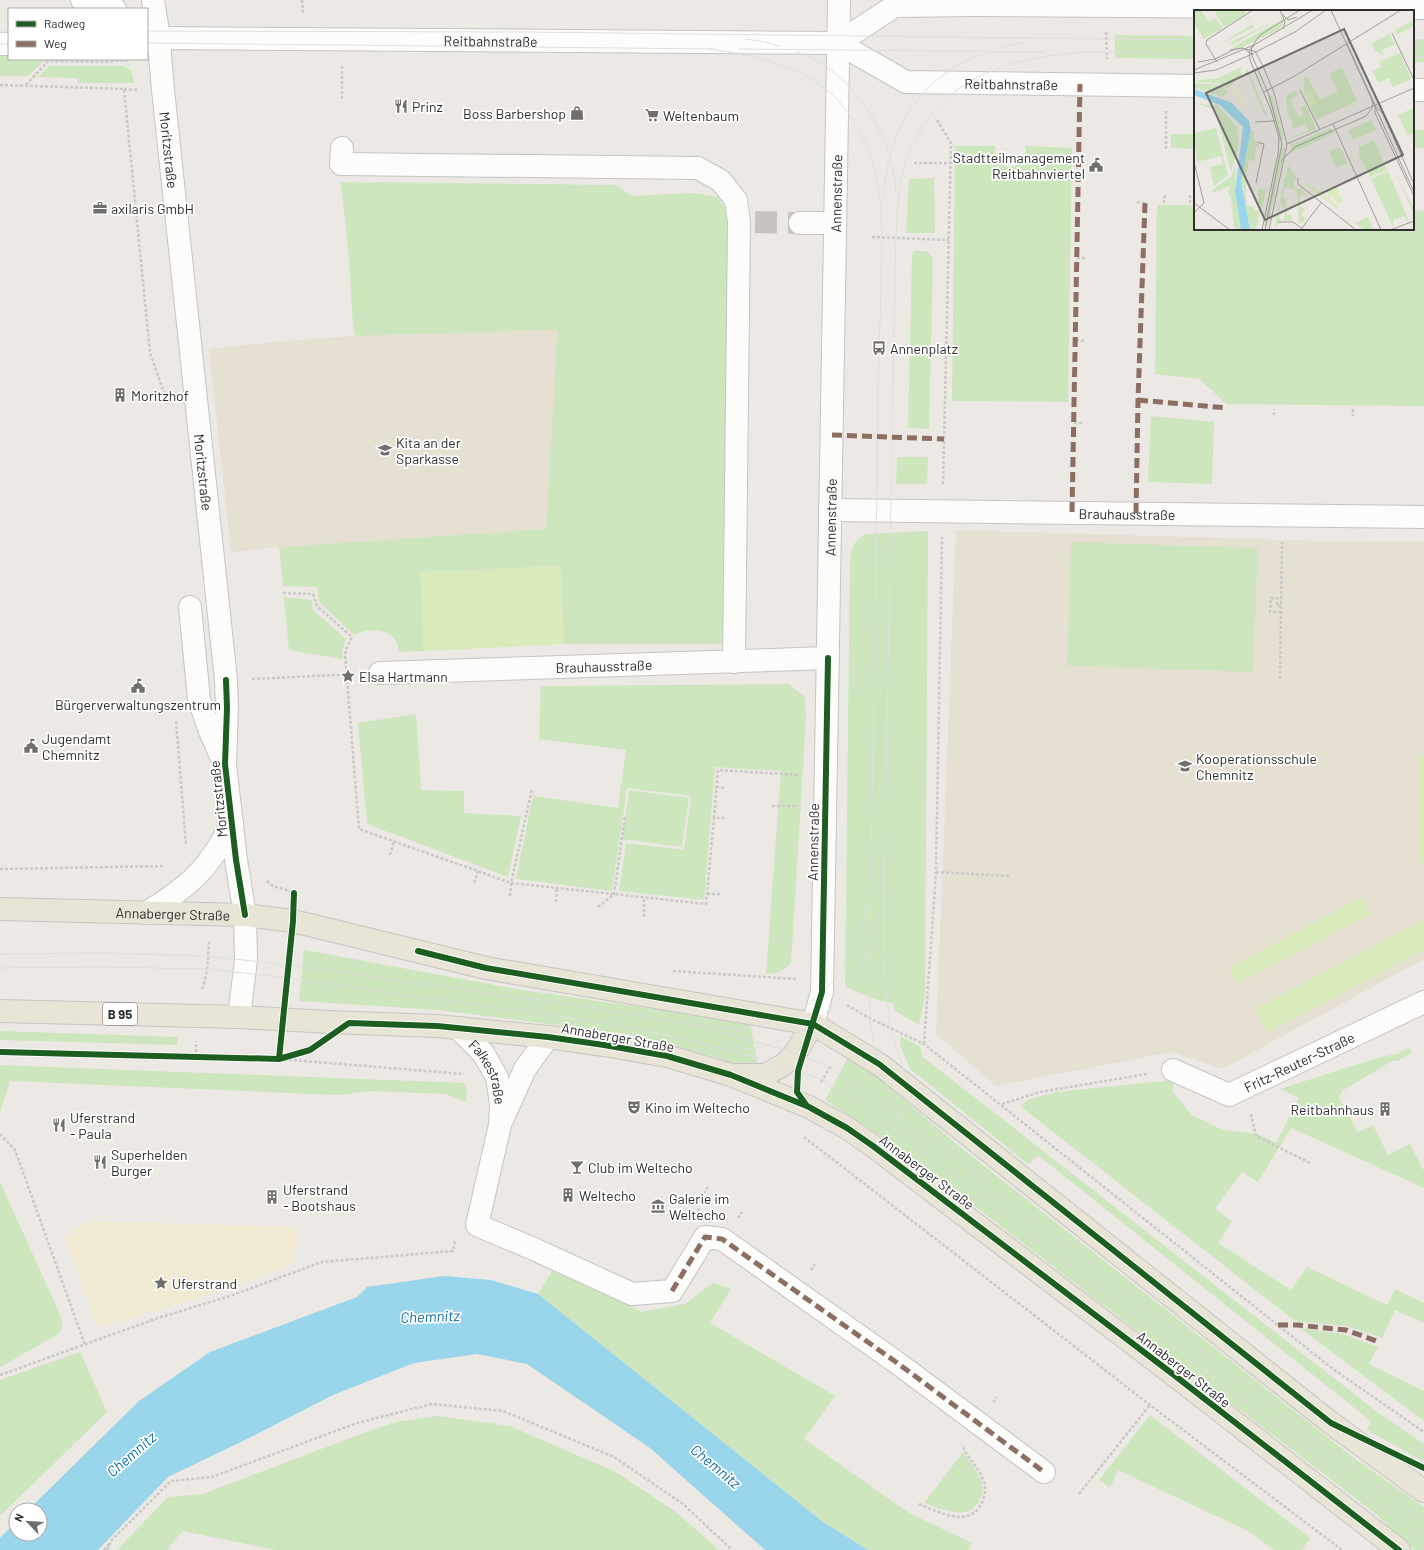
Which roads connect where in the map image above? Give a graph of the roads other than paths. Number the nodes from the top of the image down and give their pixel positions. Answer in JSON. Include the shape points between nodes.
{"nodes":[{"id":1,"x":82,"y":0,"type":"edge"},
{"id":2,"x":153,"y":0,"type":"edge"},
{"id":3,"x":839,"y":0,"type":"edge"},
{"id":4,"x":112,"y":8,"type":"edge"},
{"id":5,"x":1424,"y":8,"type":"edge"},
{"id":6,"x":151,"y":36,"type":"edge"},
{"id":7,"x":838,"y":43,"type":"junction"},
{"id":8,"x":1194,"y":86,"type":"edge"},
{"id":9,"x":342,"y":148,"type":"dead end"},
{"id":10,"x":800,"y":223,"type":"tunnel mouth"},
{"id":11,"x":835,"y":223,"type":"junction"},
{"id":12,"x":830,"y":510,"type":"junction"},
{"id":13,"x":1424,"y":517,"type":"edge"},
{"id":14,"x":190,"y":607,"type":"dead end"},
{"id":15,"x":828,"y":658,"type":"junction"},
{"id":16,"x":734,"y":662,"type":"junction"},
{"id":17,"x":380,"y":673,"type":"road end"},
{"id":18,"x":224,"y":764,"type":"junction"},
{"id":19,"x":232,"y":823,"type":"junction"},
{"id":20,"x":0,"y":909,"type":"edge"},
{"id":21,"x":146,"y":912,"type":"junction"},
{"id":22,"x":245,"y":915,"type":"junction"},
{"id":23,"x":1424,"y":1002,"type":"edge"},
{"id":24,"x":0,"y":1011,"type":"edge"},
{"id":25,"x":240,"y":1017,"type":"junction"},
{"id":26,"x":813,"y":1024,"type":"junction"},
{"id":27,"x":458,"y":1028,"type":"junction"},
{"id":28,"x":548,"y":1038,"type":"junction"},
{"id":29,"x":1173,"y":1070,"type":"road end"},
{"id":30,"x":731,"y":1075,"type":"junction"},
{"id":31,"x":500,"y":1124,"type":"junction"},
{"id":32,"x":1044,"y":1472,"type":"dead end"},
{"id":33,"x":1424,"y":1491,"type":"edge"},
{"id":34,"x":1399,"y":1550,"type":"edge"}],
"edges":[{"from":1,"to":4,"type":"street"},
{"from":2,"to":6,"type":"street","name":"Moritzstraße"},
{"from":3,"to":7,"type":"street","name":"Annenstraße"},
{"from":5,"to":7,"type":"street","via":[[895,6]]},
{"from":6,"to":7,"type":"street","name":"Reitbahnstraße"},
{"from":6,"to":18,"type":"street","name":"Moritzstraße","via":[[163,90],[226,680]]},
{"from":7,"to":8,"type":"street","name":"Reitbahnstraße","via":[[906,82]]},
{"from":7,"to":11,"type":"street","name":"Annenstraße"},
{"from":9,"to":16,"type":"street","via":[[341,164],[698,168],[721,181],[736,200],[739,222]]},
{"from":10,"to":11,"type":"street"},
{"from":11,"to":12,"type":"street","name":"Annenstraße"},
{"from":12,"to":13,"type":"street","name":"Brauhausstraße"},
{"from":12,"to":15,"type":"street","name":"Annenstraße"},
{"from":14,"to":18,"type":"street","via":[[199,700]]},
{"from":15,"to":16,"type":"street","name":"Brauhausstraße"},
{"from":15,"to":26,"type":"street","name":"Annenstraße","via":[[822,992]]},
{"from":16,"to":17,"type":"street","name":"Brauhausstraße"},
{"from":18,"to":19,"type":"street","name":"Moritzstraße"},
{"from":19,"to":21,"type":"street","via":[[222,843],[199,874],[179,892]]},
{"from":19,"to":22,"type":"street","name":"Moritzstraße"},
{"from":20,"to":21,"type":"main road","name":"Annaberger Straße"},
{"from":21,"to":22,"type":"main road","name":"Annaberger Straße"},
{"from":22,"to":25,"type":"street","name":"Moritzstraße","via":[[246,960]]},
{"from":22,"to":26,"type":"main road","name":"Annaberger Straße","via":[[308,924],[486,968]]},
{"from":23,"to":29,"type":"street","name":"Fritz-Reuter-Straße","via":[[1229,1095]]},
{"from":24,"to":25,"type":"main road","name":"Annaberger Straße","number":"B 95"},
{"from":25,"to":27,"type":"main road","name":"Annaberger Straße","number":"B 95"},
{"from":26,"to":30,"type":"main road","name":"Annenstraße","via":[[795,1054],[783,1065],[765,1075]]},
{"from":26,"to":33,"type":"main road","name":"Annaberger Straße","via":[[879,1064],[1331,1423]]},
{"from":27,"to":28,"type":"main road","name":"Annaberger Straße","number":"B 95"},
{"from":27,"to":31,"type":"street","name":"Falkestraße","via":[[483,1053],[497,1077]]},
{"from":28,"to":30,"type":"main road","name":"Annaberger Straße","number":"B 95","via":[[667,1056]]},
{"from":28,"to":31,"type":"street","name":"Falkestraße","via":[[526,1069]]},
{"from":30,"to":34,"type":"main road","name":"Annaberger Straße","number":"B 95","via":[[809,1107],[847,1128],[1168,1370]]},
{"from":31,"to":32,"type":"street","name":"Falkestraße","via":[[477,1225],[632,1294],[672,1291],[705,1237],[722,1239],[896,1362]]}]}
